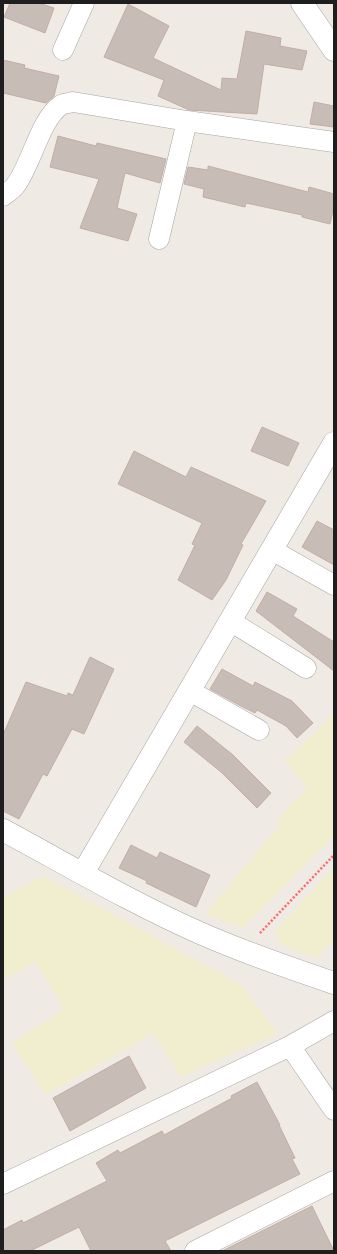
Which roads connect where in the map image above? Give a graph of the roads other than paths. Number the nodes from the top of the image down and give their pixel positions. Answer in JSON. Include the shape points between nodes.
{"nodes":[{"id":1,"x":84,"y":3,"type":"edge"},
{"id":2,"x":302,"y":3,"type":"edge"},
{"id":3,"x":63,"y":50,"type":"dead end"},
{"id":4,"x":334,"y":50,"type":"edge"},
{"id":5,"x":187,"y":121,"type":"junction"},
{"id":6,"x":334,"y":142,"type":"edge"},
{"id":7,"x":3,"y":196,"type":"edge"},
{"id":8,"x":159,"y":238,"type":"dead end"},
{"id":9,"x":331,"y":455,"type":"edge"},
{"id":10,"x":272,"y":550,"type":"junction"},
{"id":11,"x":334,"y":585,"type":"edge"},
{"id":12,"x":230,"y":621,"type":"junction"},
{"id":13,"x":306,"y":668,"type":"dead end"},
{"id":14,"x":190,"y":690,"type":"junction"},
{"id":15,"x":259,"y":730,"type":"dead end"},
{"id":16,"x":3,"y":830,"type":"edge"},
{"id":17,"x":83,"y":873,"type":"junction"},
{"id":18,"x":334,"y":983,"type":"edge"},
{"id":19,"x":334,"y":1021,"type":"edge"},
{"id":20,"x":290,"y":1046,"type":"junction"},
{"id":21,"x":334,"y":1110,"type":"edge"},
{"id":22,"x":334,"y":1181,"type":"edge"},
{"id":23,"x":3,"y":1184,"type":"edge"},
{"id":24,"x":195,"y":1251,"type":"edge"}],
"edges":[{"from":1,"to":3,"type":"street"},
{"from":2,"to":4,"type":"street"},
{"from":5,"to":6,"type":"street"},
{"from":5,"to":7,"type":"street","via":[[73,102],[61,105],[40,134],[15,187]]},
{"from":5,"to":8,"type":"street"},
{"from":9,"to":10,"type":"street"},
{"from":10,"to":11,"type":"street"},
{"from":10,"to":12,"type":"street"},
{"from":12,"to":13,"type":"street"},
{"from":12,"to":14,"type":"street"},
{"from":14,"to":15,"type":"street"},
{"from":14,"to":17,"type":"street"},
{"from":16,"to":17,"type":"street"},
{"from":17,"to":18,"type":"street","via":[[199,933]]},
{"from":19,"to":20,"type":"street"},
{"from":20,"to":21,"type":"street"},
{"from":20,"to":23,"type":"street"},
{"from":22,"to":24,"type":"street"}]}
